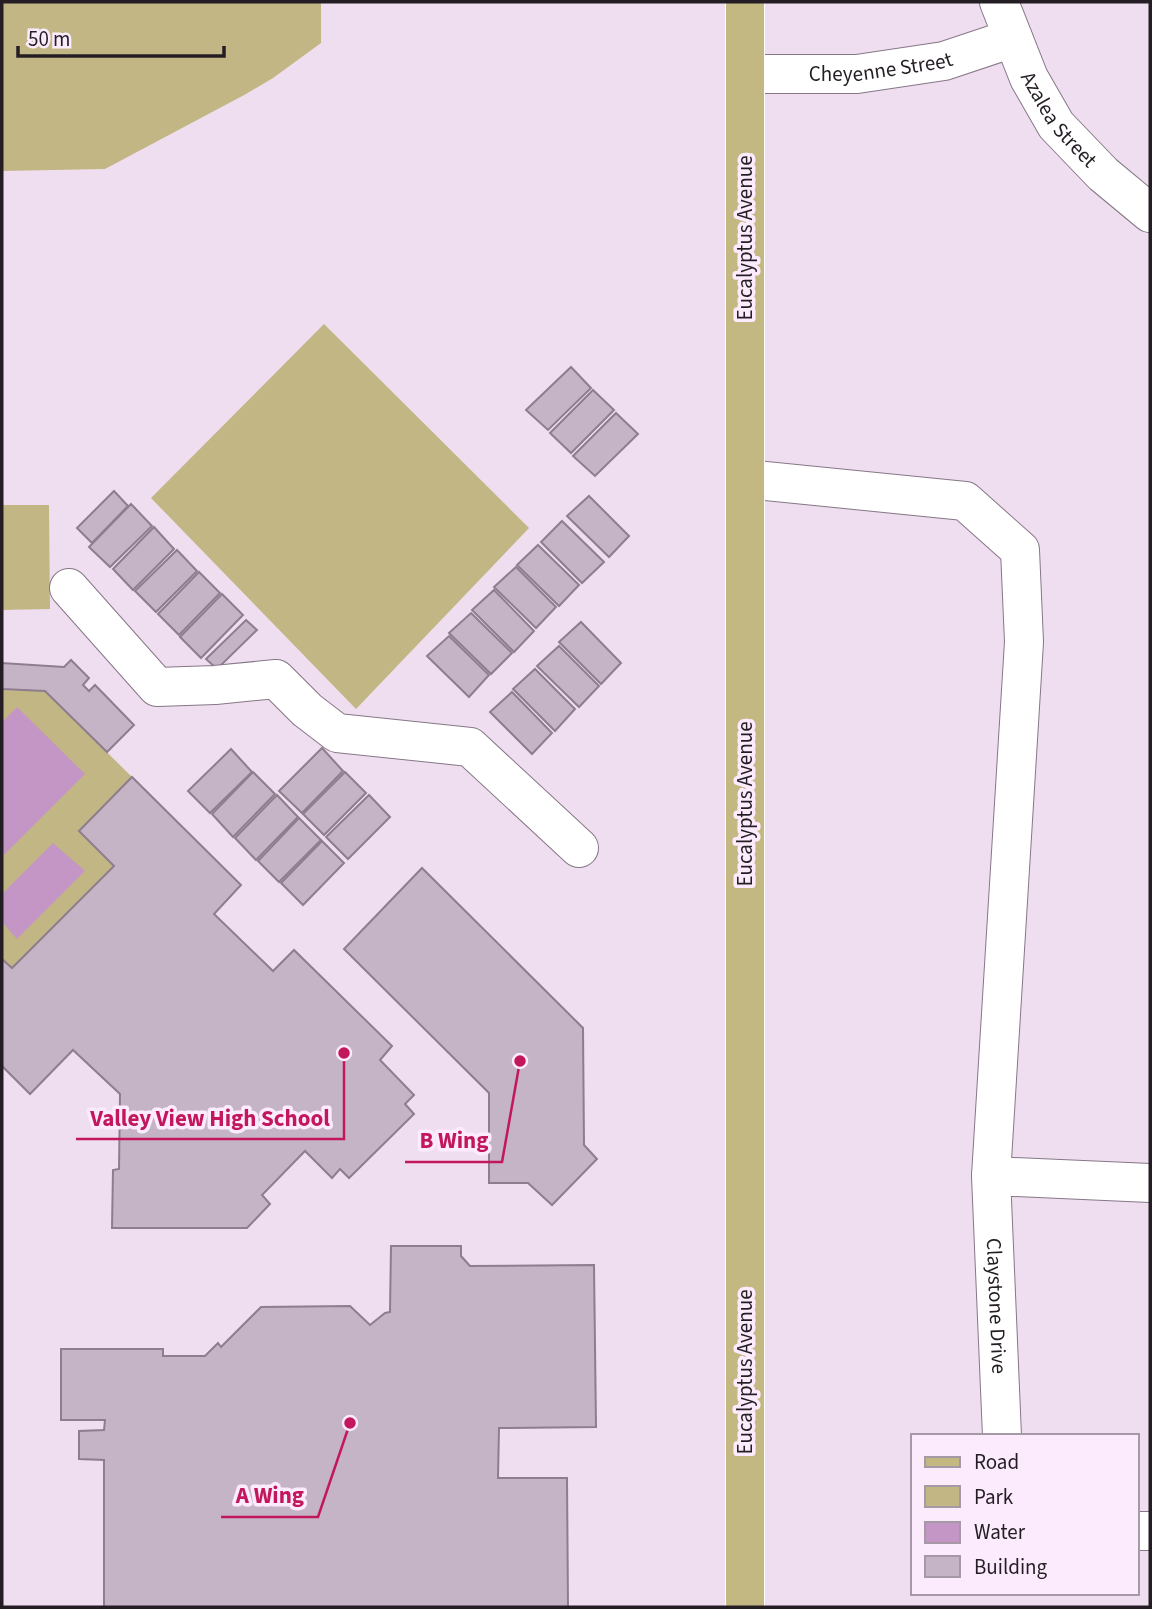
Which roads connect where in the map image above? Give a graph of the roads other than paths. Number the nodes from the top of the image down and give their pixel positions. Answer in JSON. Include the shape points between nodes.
{"nodes":[{"id":1,"x":745,"y":2,"type":"edge"},
{"id":2,"x":999,"y":2,"type":"edge"},
{"id":3,"x":1013,"y":38,"type":"junction"},
{"id":4,"x":745,"y":74,"type":"junction"},
{"id":5,"x":1150,"y":213,"type":"edge"},
{"id":6,"x":745,"y":478,"type":"junction"},
{"id":7,"x":69,"y":588,"type":"dead end"},
{"id":8,"x":579,"y":848,"type":"dead end"},
{"id":9,"x":991,"y":1176,"type":"junction"},
{"id":10,"x":1150,"y":1183,"type":"edge"},
{"id":11,"x":1002,"y":1434,"type":"edge"},
{"id":12,"x":745,"y":1607,"type":"edge"}],
"edges":[{"from":1,"to":4,"type":"main road","name":"Eucalyptus Avenue"},
{"from":2,"to":3,"type":"street","name":"Azalea Street"},
{"from":3,"to":4,"type":"street","name":"Cheyenne Street","via":[[944,61],[880,71]]},
{"from":3,"to":5,"type":"street","name":"Azalea Street","via":[[1056,125],[1103,174]]},
{"from":4,"to":6,"type":"main road","name":"Eucalyptus Avenue"},
{"from":6,"to":9,"type":"street","name":"Claystone Drive","via":[[965,501],[1020,550],[1024,642]]},
{"from":6,"to":12,"type":"main road","name":"Eucalyptus Avenue"},
{"from":7,"to":8,"type":"street","via":[[157,687],[276,679],[337,733],[470,747]]},
{"from":9,"to":10,"type":"street"},
{"from":9,"to":11,"type":"street","name":"Claystone Drive"}]}
